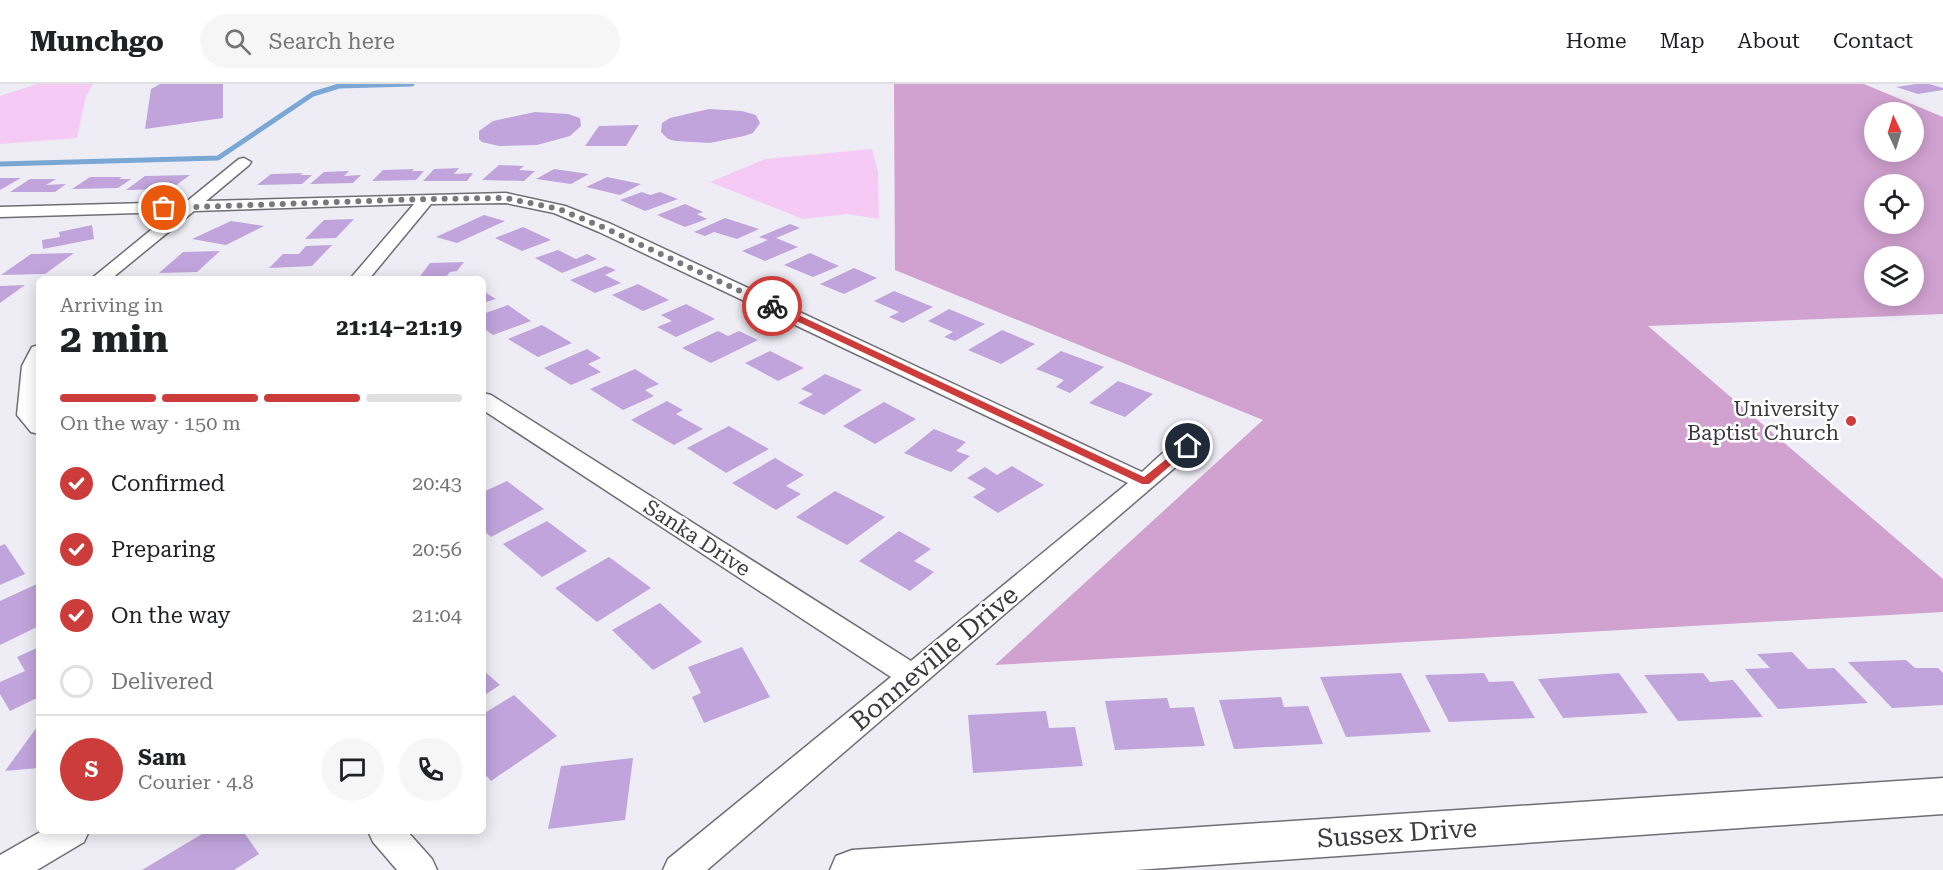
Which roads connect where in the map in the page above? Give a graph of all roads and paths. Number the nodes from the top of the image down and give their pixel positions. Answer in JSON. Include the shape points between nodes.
{"nodes":[{"id":1,"x":244,"y":162,"type":"dead end"},
{"id":2,"x":427,"y":199,"type":"junction"},
{"id":3,"x":187,"y":207,"type":"junction"},
{"id":4,"x":0,"y":212,"type":"edge"},
{"id":5,"x":104,"y":276,"type":"edge"},
{"id":6,"x":362,"y":276,"type":"edge"},
{"id":7,"x":36,"y":357,"type":"edge"},
{"id":8,"x":486,"y":402,"type":"edge"},
{"id":9,"x":36,"y":424,"type":"edge"},
{"id":10,"x":1188,"y":446,"type":"dead end"},
{"id":11,"x":1145,"y":482,"type":"junction"},
{"id":12,"x":912,"y":676,"type":"junction"},
{"id":13,"x":1943,"y":796,"type":"edge"},
{"id":14,"x":67,"y":834,"type":"edge"},
{"id":15,"x":388,"y":834,"type":"edge"},
{"id":16,"x":6,"y":870,"type":"edge"},
{"id":17,"x":419,"y":870,"type":"edge"},
{"id":18,"x":681,"y":870,"type":"edge"},
{"id":19,"x":852,"y":870,"type":"edge"}],
"edges":[{"from":1,"to":3,"type":"street"},
{"from":2,"to":3,"type":"street"},
{"from":2,"to":6,"type":"street"},
{"from":2,"to":11,"type":"street","via":[[506,198],[568,213]]},
{"from":3,"to":4,"type":"street"},
{"from":3,"to":5,"type":"street"},
{"from":7,"to":9,"type":"street","via":[[28,415]]},
{"from":8,"to":12,"type":"street","name":"Sanka Drive"},
{"from":10,"to":11,"type":"street","name":"Bonneville Drive"},
{"from":11,"to":12,"type":"street","name":"Bonneville Drive"},
{"from":12,"to":18,"type":"street","name":"Bonneville Drive"},
{"from":13,"to":19,"type":"street","name":"Sussex Drive"},
{"from":14,"to":16,"type":"street"},
{"from":15,"to":17,"type":"street"}]}
